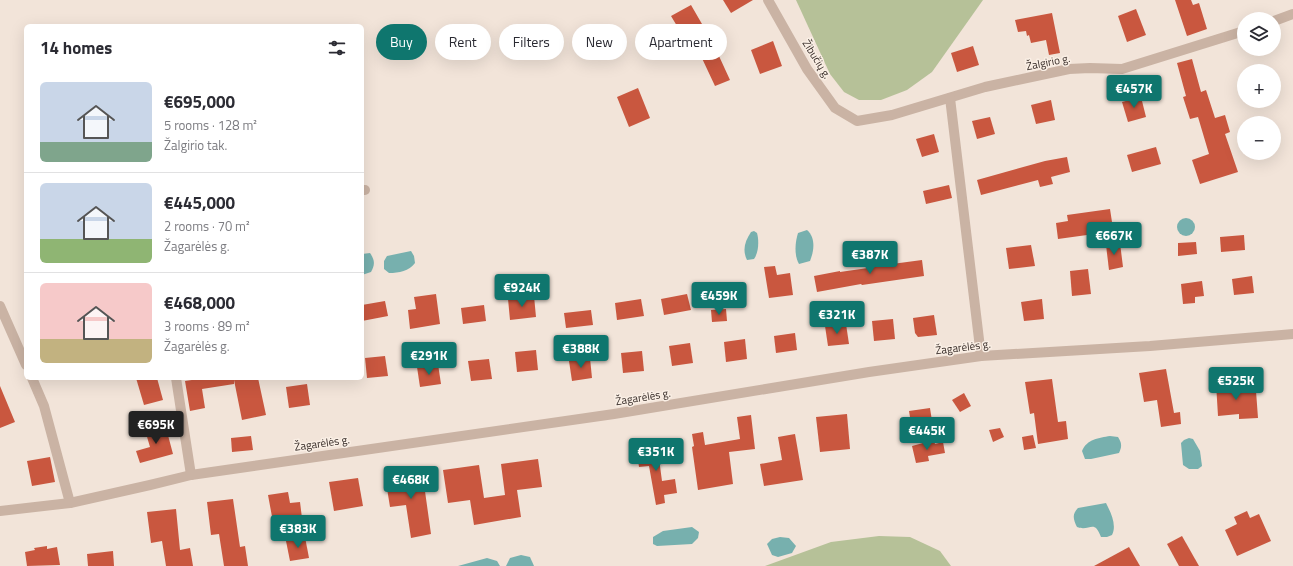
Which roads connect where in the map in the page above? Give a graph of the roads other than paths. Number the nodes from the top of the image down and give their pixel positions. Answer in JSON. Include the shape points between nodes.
{"nodes":[{"id":1,"x":768,"y":0,"type":"edge"},
{"id":2,"x":1293,"y":14,"type":"edge"},
{"id":3,"x":1281,"y":18,"type":"edge"},
{"id":4,"x":1237,"y":34,"type":"edge"},
{"id":5,"x":950,"y":98,"type":"junction"},
{"id":6,"x":857,"y":121,"type":"joint"},
{"id":7,"x":0,"y":306,"type":"edge"},
{"id":8,"x":1292,"y":338,"type":"edge"},
{"id":9,"x":982,"y":356,"type":"junction"},
{"id":10,"x":24,"y":360,"type":"edge"},
{"id":11,"x":33,"y":380,"type":"edge"},
{"id":12,"x":176,"y":380,"type":"edge"},
{"id":13,"x":191,"y":475,"type":"junction"},
{"id":14,"x":70,"y":503,"type":"junction"},
{"id":15,"x":0,"y":511,"type":"edge"}],
"edges":[{"from":1,"to":6,"type":"street","name":"Žibučių g.","via":[[807,69],[835,108]]},
{"from":2,"to":3,"type":"street"},
{"from":4,"to":5,"type":"street","name":"Žalgirio g.","via":[[1122,69],[1069,69],[985,87]]},
{"from":5,"to":6,"type":"street","name":"Žalgirio g.","via":[[892,115]]},
{"from":5,"to":9,"type":"street"},
{"from":7,"to":10,"type":"street"},
{"from":8,"to":9,"type":"street","name":"Žagarėlės g."},
{"from":9,"to":13,"type":"street","name":"Žagarėlės g.","via":[[614,414]]},
{"from":11,"to":14,"type":"street","via":[[44,406]]},
{"from":12,"to":13,"type":"street"},
{"from":13,"to":14,"type":"street","name":"Žagarėlės g."},
{"from":14,"to":15,"type":"street","name":"Žagarėlės g."}]}
